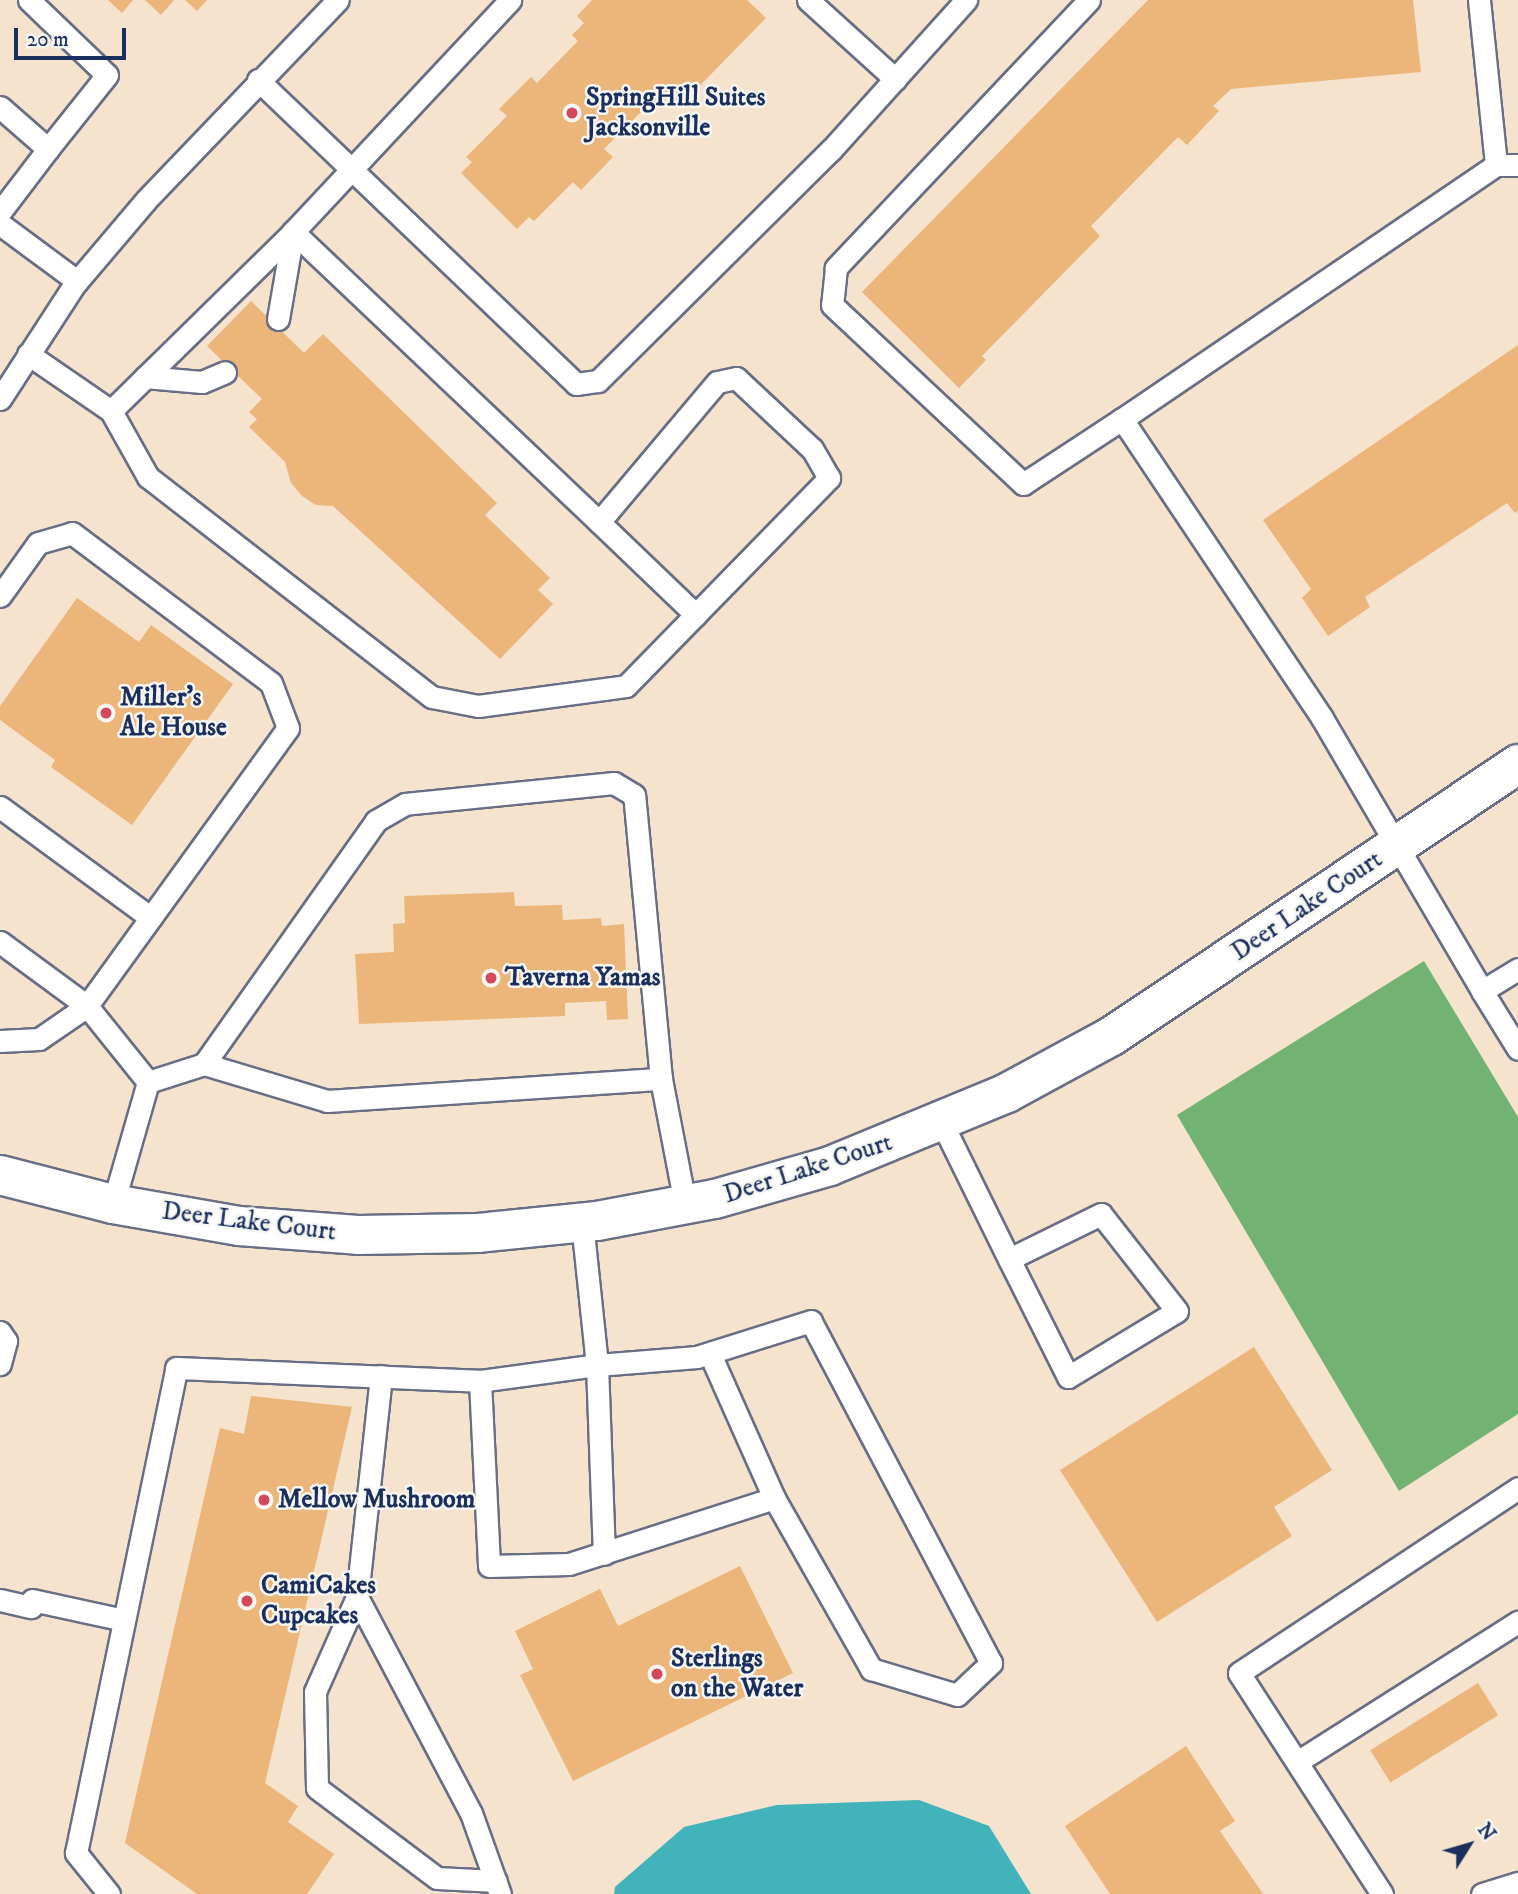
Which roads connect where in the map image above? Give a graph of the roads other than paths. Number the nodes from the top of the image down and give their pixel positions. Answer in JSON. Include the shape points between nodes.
{"nodes":[{"id":1,"x":29,"y":0,"type":"edge"},
{"id":2,"x":338,"y":0,"type":"edge"},
{"id":3,"x":510,"y":0,"type":"edge"},
{"id":4,"x":808,"y":0,"type":"edge"},
{"id":5,"x":966,"y":0,"type":"edge"},
{"id":6,"x":1089,"y":0,"type":"edge"},
{"id":7,"x":1479,"y":0,"type":"edge"},
{"id":8,"x":895,"y":79,"type":"junction"},
{"id":9,"x":258,"y":80,"type":"junction"},
{"id":10,"x":0,"y":107,"type":"edge"},
{"id":11,"x":48,"y":149,"type":"junction"},
{"id":12,"x":1507,"y":165,"type":"edge"},
{"id":13,"x":352,"y":168,"type":"junction"},
{"id":14,"x":0,"y":212,"type":"edge"},
{"id":15,"x":0,"y":224,"type":"edge"},
{"id":16,"x":293,"y":232,"type":"junction"},
{"id":17,"x":77,"y":281,"type":"junction"},
{"id":18,"x":278,"y":319,"type":"dead end"},
{"id":19,"x":28,"y":354,"type":"junction"},
{"id":20,"x":225,"y":372,"type":"dead end"},
{"id":21,"x":145,"y":377,"type":"junction"},
{"id":22,"x":0,"y":399,"type":"edge"},
{"id":23,"x":111,"y":411,"type":"junction"},
{"id":24,"x":1122,"y":419,"type":"junction"},
{"id":25,"x":598,"y":522,"type":"junction"},
{"id":26,"x":0,"y":596,"type":"edge"},
{"id":27,"x":696,"y":615,"type":"junction"},
{"id":28,"x":1518,"y":764,"type":"edge"},
{"id":29,"x":0,"y":807,"type":"edge"},
{"id":30,"x":1398,"y":845,"type":"junction"},
{"id":31,"x":151,"y":918,"type":"junction"},
{"id":32,"x":0,"y":942,"type":"edge"},
{"id":33,"x":1518,"y":969,"type":"edge"},
{"id":34,"x":1482,"y":991,"type":"junction"},
{"id":35,"x":87,"y":1006,"type":"junction"},
{"id":36,"x":0,"y":1041,"type":"edge"},
{"id":37,"x":1518,"y":1049,"type":"edge"},
{"id":38,"x":204,"y":1064,"type":"junction"},
{"id":39,"x":660,"y":1079,"type":"junction"},
{"id":40,"x":148,"y":1082,"type":"junction"},
{"id":41,"x":942,"y":1123,"type":"junction"},
{"id":42,"x":0,"y":1175,"type":"edge"},
{"id":43,"x":113,"y":1204,"type":"junction"},
{"id":44,"x":685,"y":1204,"type":"junction"},
{"id":45,"x":582,"y":1223,"type":"junction"},
{"id":46,"x":1009,"y":1259,"type":"junction"},
{"id":47,"x":0,"y":1332,"type":"edge"},
{"id":48,"x":710,"y":1353,"type":"junction"},
{"id":49,"x":0,"y":1364,"type":"edge"},
{"id":50,"x":597,"y":1365,"type":"junction"},
{"id":51,"x":381,"y":1376,"type":"junction"},
{"id":52,"x":480,"y":1381,"type":"junction"},
{"id":53,"x":1518,"y":1488,"type":"edge"},
{"id":54,"x":774,"y":1498,"type":"junction"},
{"id":55,"x":604,"y":1554,"type":"junction"},
{"id":56,"x":357,"y":1597,"type":"junction"},
{"id":57,"x":0,"y":1600,"type":"edge"},
{"id":58,"x":124,"y":1620,"type":"junction"},
{"id":59,"x":1518,"y":1622,"type":"edge"},
{"id":60,"x":1297,"y":1762,"type":"junction"},
{"id":61,"x":1518,"y":1882,"type":"edge"},
{"id":62,"x":498,"y":1888,"type":"edge"},
{"id":63,"x":109,"y":1894,"type":"edge"},
{"id":64,"x":1382,"y":1894,"type":"edge"},
{"id":65,"x":1482,"y":1894,"type":"edge"}],
"edges":[{"from":1,"to":11,"type":"lane","via":[[107,75]]},
{"from":2,"to":9,"type":"lane"},
{"from":3,"to":13,"type":"lane"},
{"from":4,"to":8,"type":"lane"},
{"from":5,"to":8,"type":"lane"},
{"from":6,"to":24,"type":"lane","via":[[836,268],[832,304],[1023,484]]},
{"from":7,"to":12,"type":"lane"},
{"from":8,"to":13,"type":"lane","via":[[831,150],[598,381],[576,384]]},
{"from":9,"to":13,"type":"lane"},
{"from":9,"to":17,"type":"lane"},
{"from":10,"to":11,"type":"lane"},
{"from":11,"to":14,"type":"lane"},
{"from":12,"to":24,"type":"lane"},
{"from":13,"to":16,"type":"lane"},
{"from":15,"to":17,"type":"lane"},
{"from":16,"to":18,"type":"lane"},
{"from":16,"to":21,"type":"lane"},
{"from":16,"to":25,"type":"lane"},
{"from":17,"to":19,"type":"lane"},
{"from":19,"to":22,"type":"lane"},
{"from":19,"to":23,"type":"lane"},
{"from":20,"to":21,"type":"lane","via":[[202,382]]},
{"from":21,"to":23,"type":"lane"},
{"from":23,"to":27,"type":"lane","via":[[148,477],[432,697],[478,706],[626,686]]},
{"from":24,"to":30,"type":"lane","via":[[1322,718]]},
{"from":25,"to":27,"type":"lane"},
{"from":25,"to":27,"type":"lane","via":[[717,382],[736,378],[812,449],[829,478]]},
{"from":26,"to":31,"type":"lane","via":[[38,542],[72,533],[271,683],[288,728]]},
{"from":28,"to":30,"type":"street","name":"Deer Lake Court"},
{"from":29,"to":31,"type":"lane"},
{"from":30,"to":34,"type":"lane"},
{"from":30,"to":41,"type":"street","name":"Deer Lake Court","via":[[1112,1036]]},
{"from":31,"to":35,"type":"lane"},
{"from":32,"to":35,"type":"lane"},
{"from":33,"to":34,"type":"lane"},
{"from":34,"to":37,"type":"lane"},
{"from":35,"to":36,"type":"lane","via":[[39,1040]]},
{"from":35,"to":40,"type":"lane"},
{"from":38,"to":39,"type":"lane","via":[[327,1101]]},
{"from":38,"to":39,"type":"lane","via":[[376,821],[405,804],[614,783],[634,795]]},
{"from":38,"to":40,"type":"lane"},
{"from":39,"to":44,"type":"lane"},
{"from":40,"to":43,"type":"lane"},
{"from":41,"to":44,"type":"street","name":"Deer Lake Court","via":[[830,1166]]},
{"from":41,"to":46,"type":"lane"},
{"from":42,"to":43,"type":"street","name":"Deer Lake Court"},
{"from":43,"to":45,"type":"street","name":"Deer Lake Court","via":[[239,1226],[358,1235],[478,1233]]},
{"from":44,"to":45,"type":"street","name":"Deer Lake Court"},
{"from":45,"to":50,"type":"lane"},
{"from":46,"to":46,"type":"lane","via":[[1068,1377],[1177,1311],[1101,1214]]},
{"from":47,"to":49,"type":"lane","via":[[6,1341]]},
{"from":48,"to":50,"type":"lane"},
{"from":48,"to":54,"type":"lane"},
{"from":48,"to":54,"type":"lane","via":[[811,1321],[991,1664],[957,1695],[871,1669]]},
{"from":50,"to":52,"type":"lane"},
{"from":50,"to":55,"type":"lane"},
{"from":51,"to":52,"type":"lane"},
{"from":51,"to":56,"type":"lane"},
{"from":51,"to":58,"type":"lane","via":[[176,1368]]},
{"from":52,"to":55,"type":"lane","via":[[489,1566],[569,1564]]},
{"from":53,"to":60,"type":"lane","via":[[1239,1673]]},
{"from":54,"to":55,"type":"lane"},
{"from":56,"to":62,"type":"lane","via":[[471,1813]]},
{"from":56,"to":62,"type":"lane","via":[[315,1692],[317,1788],[437,1878]]},
{"from":57,"to":58,"type":"lane"},
{"from":58,"to":63,"type":"lane","via":[[76,1853]]},
{"from":59,"to":60,"type":"lane"},
{"from":60,"to":64,"type":"lane"},
{"from":61,"to":65,"type":"lane"}]}
